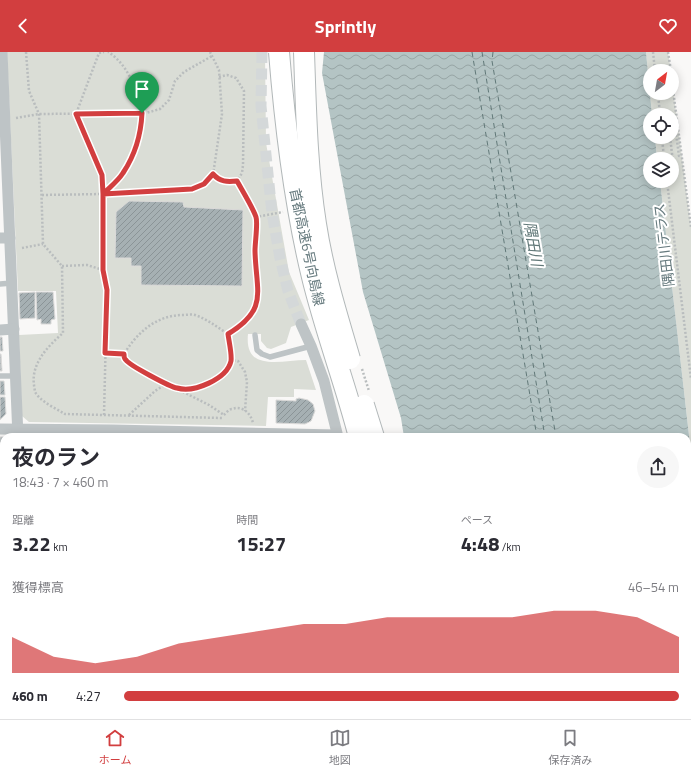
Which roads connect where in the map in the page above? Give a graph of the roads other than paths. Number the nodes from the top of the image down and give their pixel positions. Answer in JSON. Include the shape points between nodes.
{"nodes":[{"id":1,"x":2,"y":52,"type":"edge"},
{"id":2,"x":279,"y":52,"type":"edge"},
{"id":3,"x":294,"y":52,"type":"edge"},
{"id":4,"x":304,"y":52,"type":"edge"},
{"id":5,"x":2,"y":97,"type":"edge"},
{"id":6,"x":3,"y":141,"type":"edge"},
{"id":7,"x":310,"y":174,"type":"junction"},
{"id":8,"x":5,"y":238,"type":"edge"},
{"id":9,"x":0,"y":284,"type":"edge"},
{"id":10,"x":12,"y":284,"type":"junction"},
{"id":11,"x":301,"y":324,"type":"tunnel mouth"},
{"id":12,"x":14,"y":329,"type":"junction"},
{"id":13,"x":0,"y":330,"type":"edge"},
{"id":14,"x":255,"y":334,"type":"dead end"},
{"id":15,"x":311,"y":346,"type":"junction"},
{"id":16,"x":0,"y":376,"type":"edge"},
{"id":17,"x":15,"y":376,"type":"junction"},
{"id":18,"x":0,"y":429,"type":"edge"},
{"id":19,"x":18,"y":433,"type":"edge"},
{"id":20,"x":90,"y":433,"type":"edge"},
{"id":21,"x":184,"y":433,"type":"edge"},
{"id":22,"x":238,"y":433,"type":"edge"},
{"id":23,"x":337,"y":433,"type":"edge"},
{"id":24,"x":358,"y":433,"type":"edge"},
{"id":25,"x":373,"y":433,"type":"edge"}],
"edges":[{"from":1,"to":5,"type":"street"},
{"from":2,"to":24,"type":"highway","name":"首都高速6号向島線","bridge":true,"via":[[292,173],[301,226],[312,277]]},
{"from":3,"to":7,"type":"highway","bridge":true},
{"from":4,"to":7,"type":"highway","name":"首都高速6号向島線","bridge":true},
{"from":5,"to":6,"type":"street"},
{"from":6,"to":8,"type":"street"},
{"from":7,"to":25,"type":"highway","name":"首都高速6号向島線","bridge":true,"via":[[316,226],[326,272]]},
{"from":8,"to":10,"type":"street"},
{"from":9,"to":10,"type":"lane"},
{"from":10,"to":12,"type":"street"},
{"from":11,"to":15,"type":"street"},
{"from":12,"to":13,"type":"street"},
{"from":12,"to":17,"type":"street"},
{"from":14,"to":15,"type":"lane","via":[[257,350],[270,357]]},
{"from":15,"to":23,"type":"street","via":[[324,382]]},
{"from":16,"to":17,"type":"lane"},
{"from":17,"to":19,"type":"street"},
{"from":18,"to":19,"type":"street"},
{"from":19,"to":20,"type":"street"},
{"from":21,"to":22,"type":"street"}]}
